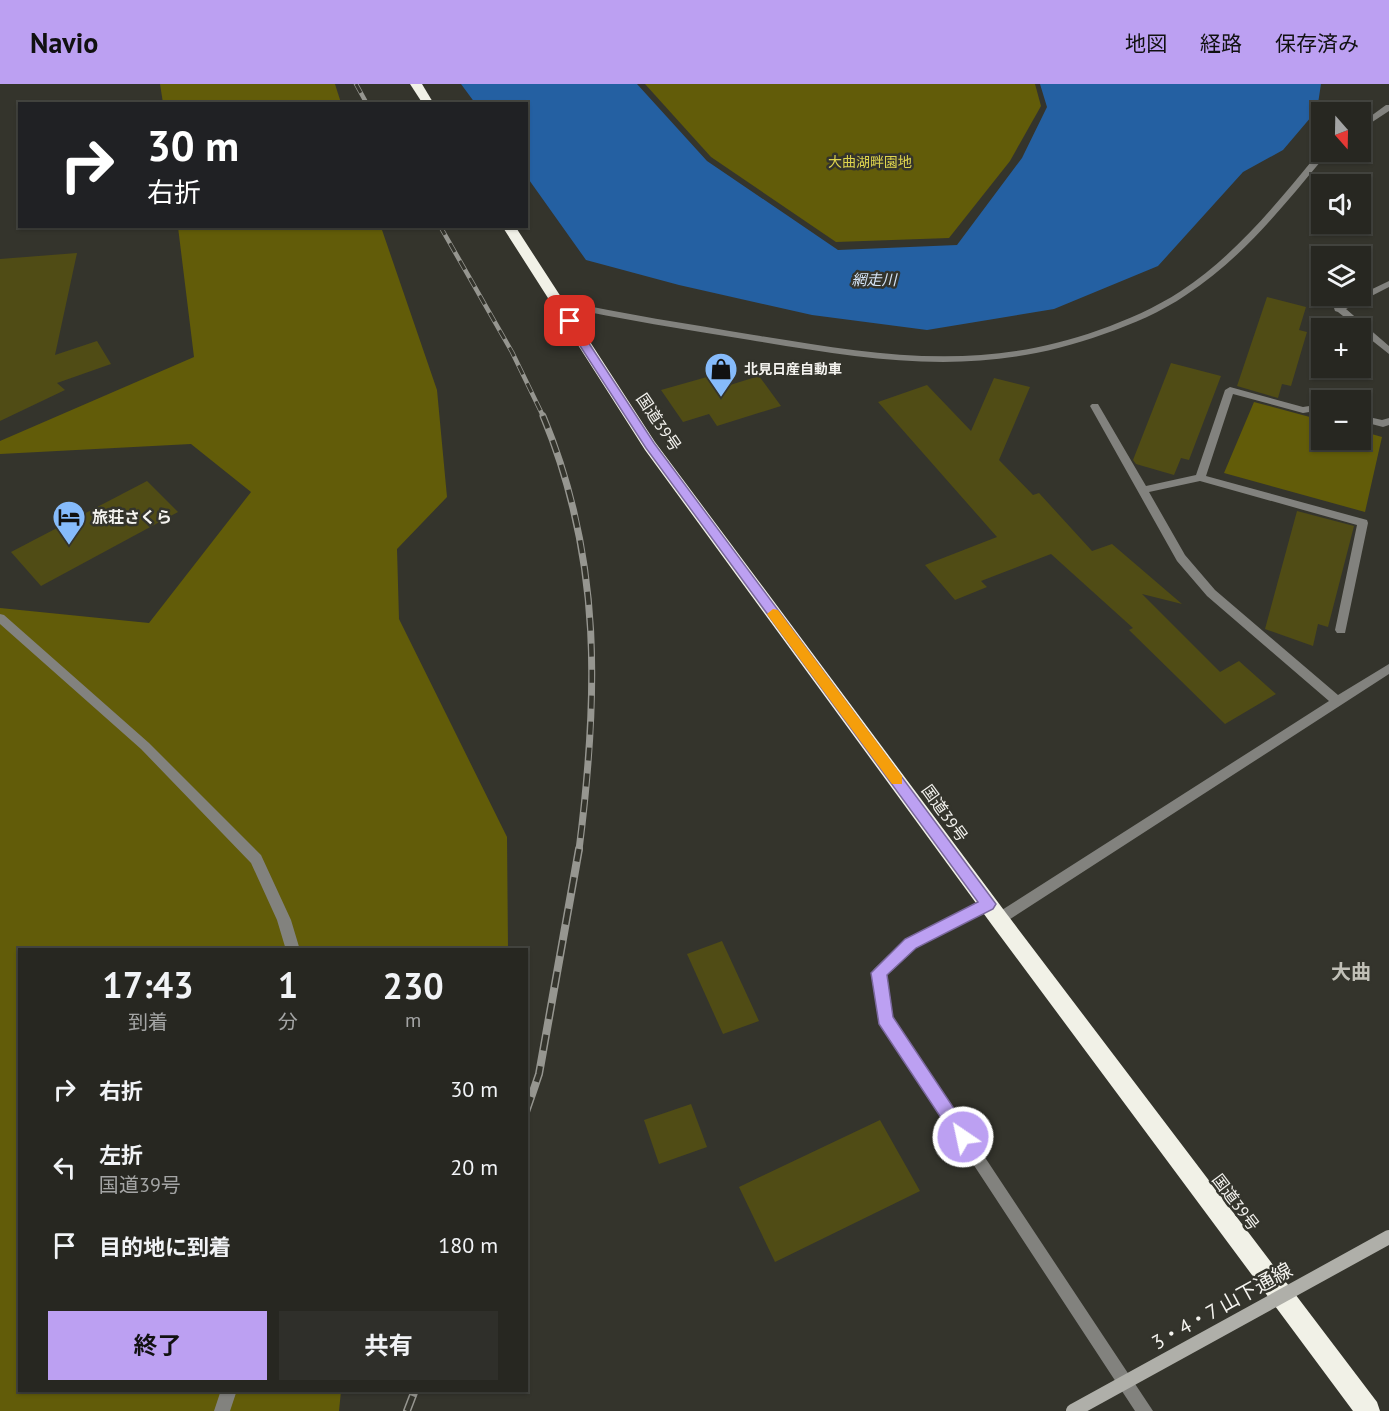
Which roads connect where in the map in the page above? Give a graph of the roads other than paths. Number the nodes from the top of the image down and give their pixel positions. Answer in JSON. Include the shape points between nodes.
{"nodes":[{"id":1,"x":416,"y":84,"type":"edge"},
{"id":2,"x":428,"y":102,"type":"edge"},
{"id":3,"x":1389,"y":107,"type":"edge"},
{"id":4,"x":1371,"y":120,"type":"edge"},
{"id":5,"x":1315,"y":162,"type":"edge"},
{"id":6,"x":509,"y":228,"type":"edge"},
{"id":7,"x":1389,"y":284,"type":"edge"},
{"id":8,"x":558,"y":303,"type":"junction"},
{"id":9,"x":1335,"y":306,"type":"edge"},
{"id":10,"x":1338,"y":309,"type":"junction"},
{"id":11,"x":1389,"y":351,"type":"edge"},
{"id":12,"x":1095,"y":406,"type":"dead end"},
{"id":13,"x":1311,"y":409,"type":"edge"},
{"id":14,"x":1371,"y":421,"type":"edge"},
{"id":15,"x":1389,"y":421,"type":"edge"},
{"id":16,"x":1200,"y":478,"type":"junction"},
{"id":17,"x":1143,"y":490,"type":"junction"},
{"id":18,"x":0,"y":618,"type":"edge"},
{"id":19,"x":1341,"y":630,"type":"dead end"},
{"id":20,"x":1389,"y":668,"type":"edge"},
{"id":21,"x":1336,"y":700,"type":"junction"},
{"id":22,"x":994,"y":911,"type":"junction"},
{"id":23,"x":292,"y":948,"type":"edge"},
{"id":24,"x":1389,"y":1237,"type":"edge"},
{"id":25,"x":229,"y":1392,"type":"edge"},
{"id":26,"x":222,"y":1411,"type":"edge"},
{"id":27,"x":1073,"y":1411,"type":"edge"},
{"id":28,"x":1145,"y":1411,"type":"edge"},
{"id":29,"x":1368,"y":1411,"type":"edge"}],
"edges":[{"from":1,"to":2,"type":"highway"},
{"from":3,"to":4,"type":"street"},
{"from":5,"to":8,"type":"street","via":[[1256,233],[1191,289],[1100,334],[1041,352],[989,360],[932,362],[871,356],[604,314]]},
{"from":6,"to":8,"type":"highway","name":"国道39号"},
{"from":7,"to":10,"type":"street"},
{"from":8,"to":22,"type":"highway","name":"国道39号","via":[[650,446]]},
{"from":9,"to":10,"type":"street"},
{"from":10,"to":11,"type":"street"},
{"from":12,"to":17,"type":"street"},
{"from":13,"to":16,"type":"street","via":[[1303,410],[1230,390]]},
{"from":14,"to":15,"type":"street","via":[[1383,424]]},
{"from":16,"to":17,"type":"street"},
{"from":16,"to":19,"type":"street","via":[[1363,523]]},
{"from":17,"to":21,"type":"street","via":[[1181,558],[1210,593]]},
{"from":18,"to":23,"type":"street","via":[[145,746],[256,860]]},
{"from":20,"to":21,"type":"street"},
{"from":21,"to":22,"type":"street"},
{"from":22,"to":28,"type":"street","via":[[910,944],[879,973],[885,1019]]},
{"from":22,"to":29,"type":"highway","name":"国道39号"},
{"from":24,"to":27,"type":"street","name":"3・4・7 山下通線","bridge":true},
{"from":25,"to":26,"type":"street"}]}
